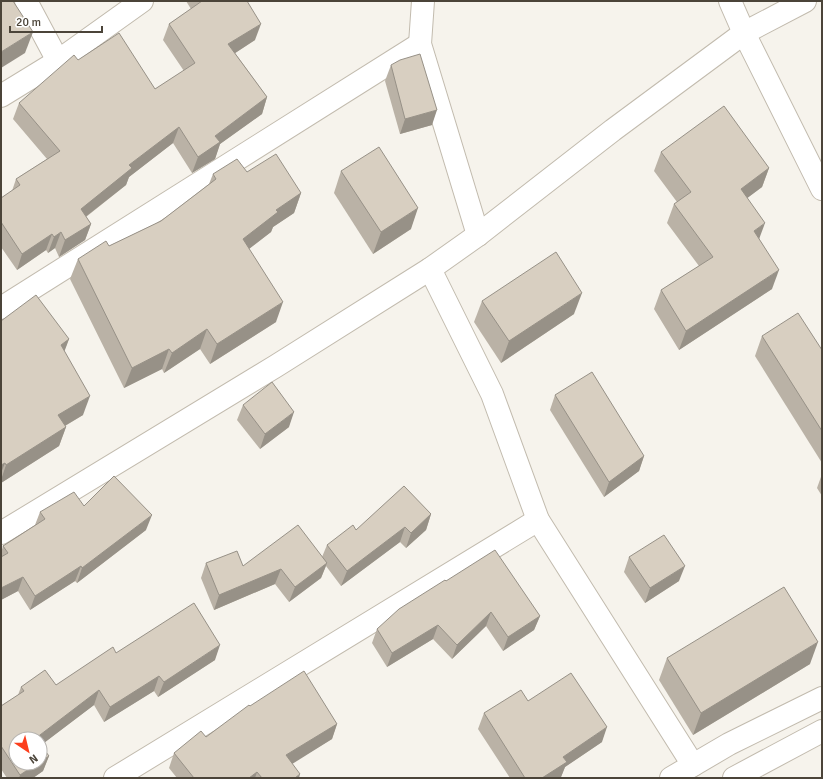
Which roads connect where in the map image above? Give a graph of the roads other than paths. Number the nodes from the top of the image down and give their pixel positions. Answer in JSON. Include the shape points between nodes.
{"nodes":[{"id":1,"x":26,"y":1,"type":"edge"},
{"id":2,"x":142,"y":1,"type":"edge"},
{"id":3,"x":423,"y":1,"type":"edge"},
{"id":4,"x":730,"y":1,"type":"edge"},
{"id":5,"x":805,"y":1,"type":"edge"},
{"id":6,"x":744,"y":33,"type":"junction"},
{"id":7,"x":420,"y":44,"type":"junction"},
{"id":8,"x":58,"y":61,"type":"junction"},
{"id":9,"x":1,"y":96,"type":"edge"},
{"id":10,"x":822,"y":189,"type":"edge"},
{"id":11,"x":478,"y":235,"type":"junction"},
{"id":12,"x":430,"y":269,"type":"junction"},
{"id":13,"x":1,"y":308,"type":"edge"},
{"id":14,"x":538,"y":520,"type":"junction"},
{"id":15,"x":1,"y":533,"type":"edge"},
{"id":16,"x":822,"y":698,"type":"edge"},
{"id":17,"x":822,"y":731,"type":"edge"},
{"id":18,"x":693,"y":765,"type":"junction"},
{"id":19,"x":115,"y":778,"type":"edge"},
{"id":20,"x":671,"y":778,"type":"edge"},
{"id":21,"x":734,"y":778,"type":"edge"}],
"edges":[{"from":1,"to":8,"type":"street"},
{"from":2,"to":8,"type":"street"},
{"from":3,"to":7,"type":"street"},
{"from":4,"to":6,"type":"street"},
{"from":5,"to":6,"type":"street"},
{"from":6,"to":10,"type":"street"},
{"from":6,"to":11,"type":"street"},
{"from":7,"to":11,"type":"street"},
{"from":7,"to":13,"type":"street"},
{"from":8,"to":9,"type":"street"},
{"from":11,"to":12,"type":"street"},
{"from":12,"to":14,"type":"street","via":[[492,394]]},
{"from":12,"to":15,"type":"street"},
{"from":14,"to":18,"type":"street"},
{"from":14,"to":19,"type":"street"},
{"from":16,"to":18,"type":"street","via":[[729,744]]},
{"from":17,"to":21,"type":"street"},
{"from":18,"to":20,"type":"street"}]}
